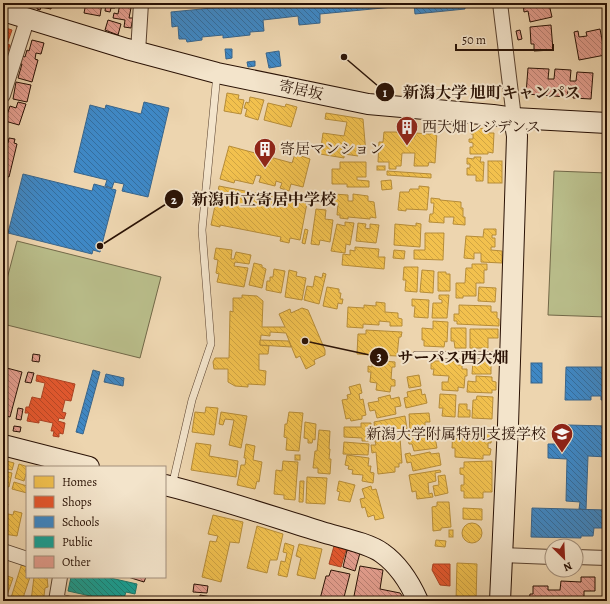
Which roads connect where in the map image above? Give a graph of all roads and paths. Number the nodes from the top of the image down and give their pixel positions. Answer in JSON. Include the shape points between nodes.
{"nodes":[{"id":1,"x":140,"y":3,"type":"edge"},
{"id":2,"x":500,"y":3,"type":"edge"},
{"id":3,"x":3,"y":11,"type":"edge"},
{"id":4,"x":27,"y":20,"type":"junction"},
{"id":5,"x":138,"y":52,"type":"junction"},
{"id":6,"x":217,"y":73,"type":"junction"},
{"id":7,"x":3,"y":94,"type":"edge"},
{"id":8,"x":514,"y":118,"type":"junction"},
{"id":9,"x":607,"y":123,"type":"edge"},
{"id":10,"x":510,"y":354,"type":"junction"},
{"id":11,"x":416,"y":355,"type":"dead end"},
{"id":12,"x":3,"y":445,"type":"edge"},
{"id":13,"x":80,"y":466,"type":"edge"},
{"id":14,"x":168,"y":486,"type":"edge"},
{"id":15,"x":3,"y":551,"type":"edge"},
{"id":16,"x":502,"y":555,"type":"junction"},
{"id":17,"x":544,"y":556,"type":"edge"},
{"id":18,"x":584,"y":557,"type":"edge"},
{"id":19,"x":607,"y":558,"type":"edge"},
{"id":20,"x":26,"y":559,"type":"edge"},
{"id":21,"x":60,"y":578,"type":"edge"},
{"id":22,"x":56,"y":599,"type":"edge"},
{"id":23,"x":74,"y":601,"type":"edge"},
{"id":24,"x":131,"y":601,"type":"edge"},
{"id":25,"x":136,"y":601,"type":"edge"},
{"id":26,"x":418,"y":601,"type":"edge"},
{"id":27,"x":500,"y":601,"type":"edge"}],
"edges":[{"from":1,"to":5,"type":"street"},
{"from":2,"to":8,"type":"street"},
{"from":3,"to":4,"type":"street","name":"寄居坂"},
{"from":4,"to":5,"type":"street","name":"寄居坂"},
{"from":4,"to":7,"type":"street"},
{"from":5,"to":6,"type":"street","name":"寄居坂"},
{"from":6,"to":8,"type":"street","name":"寄居坂","via":[[368,104]]},
{"from":6,"to":14,"type":"lane","via":[[202,230],[211,344]]},
{"from":8,"to":9,"type":"street","name":"寄居坂"},
{"from":8,"to":10,"type":"street","via":[[516,136]]},
{"from":10,"to":11,"type":"lane"},
{"from":10,"to":16,"type":"street"},
{"from":12,"to":13,"type":"street"},
{"from":14,"to":26,"type":"street","via":[[361,543],[381,552],[395,564],[411,584]]},
{"from":15,"to":20,"type":"street"},
{"from":16,"to":17,"type":"street"},
{"from":16,"to":27,"type":"street"},
{"from":18,"to":19,"type":"street"},
{"from":21,"to":22,"type":"street"},
{"from":22,"to":23,"type":"lane"},
{"from":24,"to":25,"type":"lane"}]}
